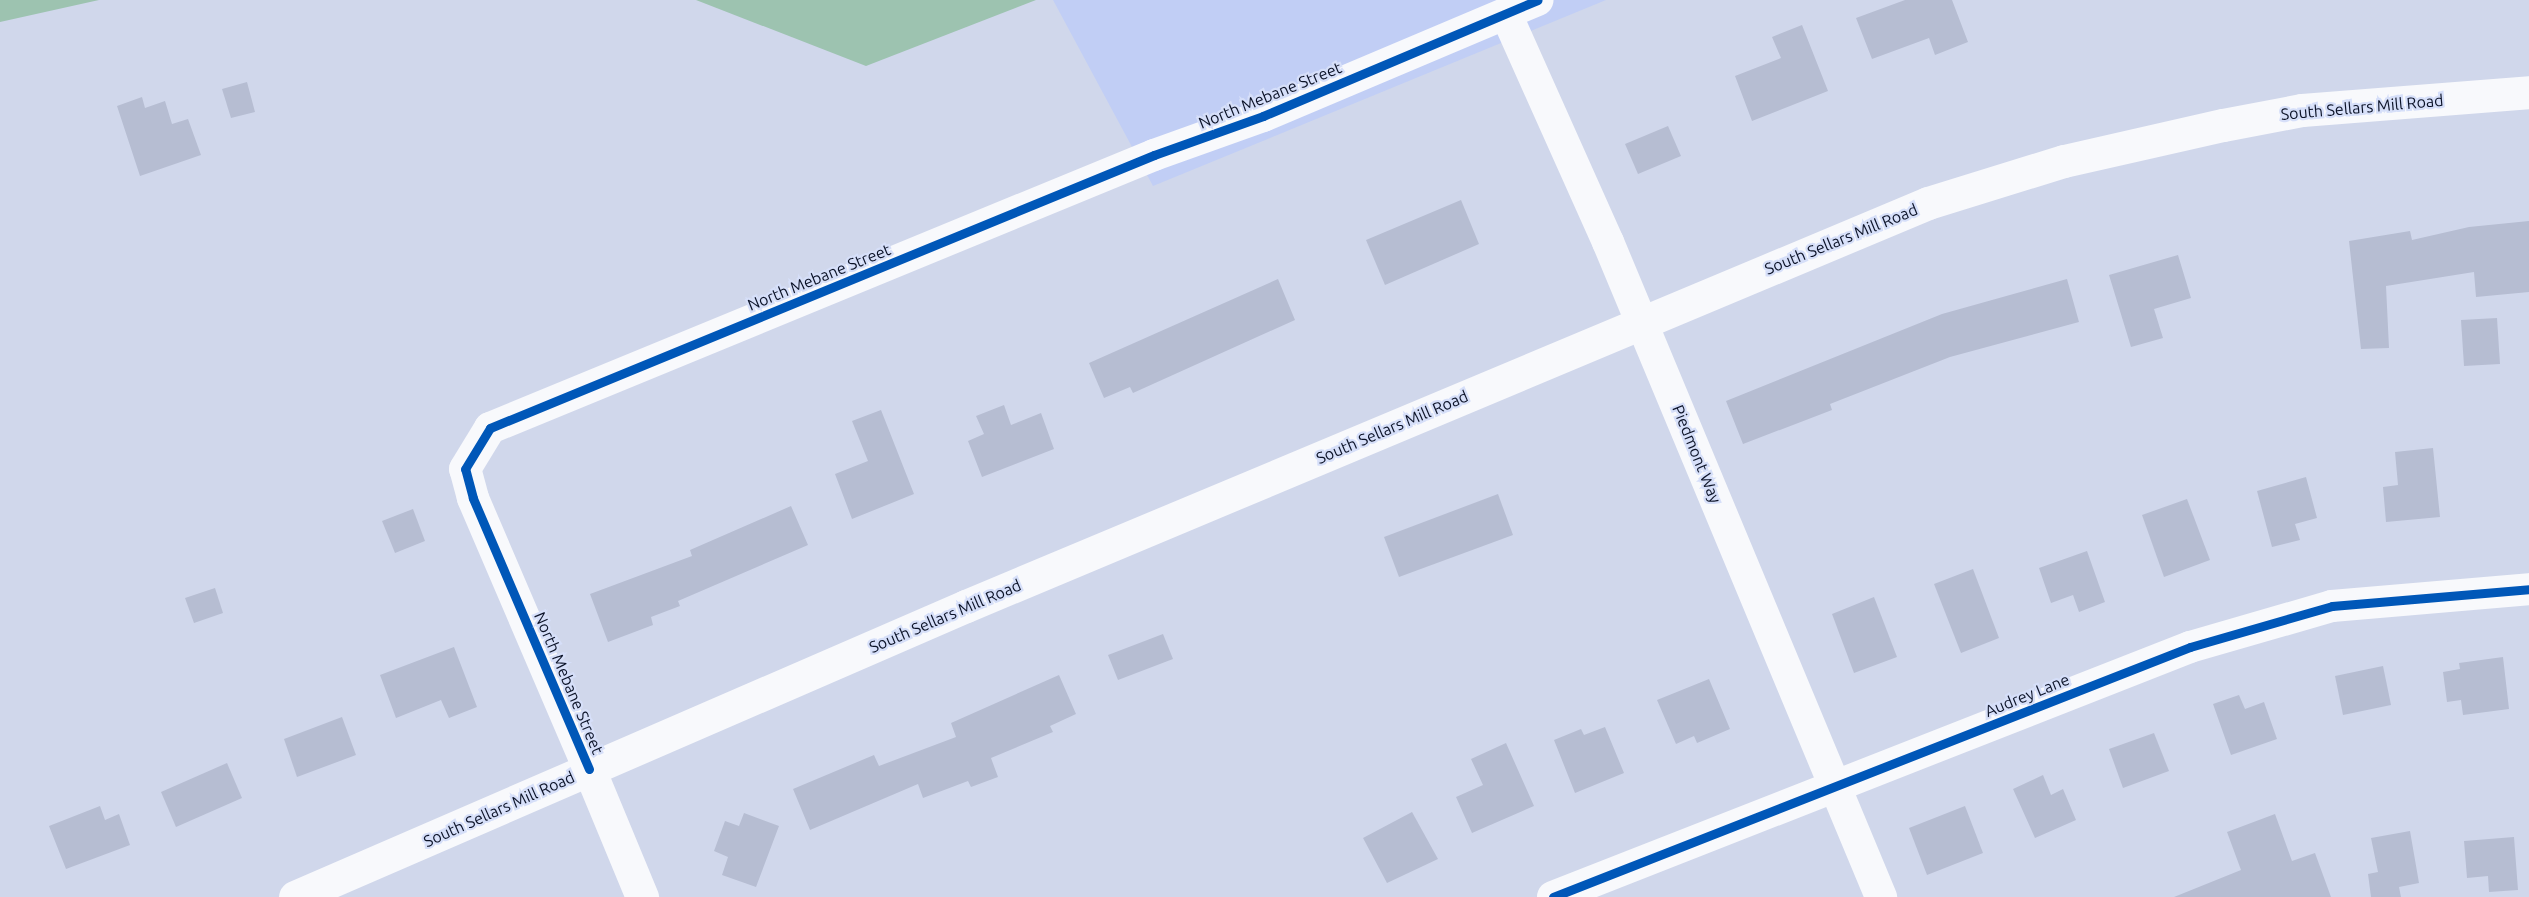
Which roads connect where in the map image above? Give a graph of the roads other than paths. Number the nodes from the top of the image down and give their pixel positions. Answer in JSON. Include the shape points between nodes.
{"nodes":[{"id":1,"x":1538,"y":0,"type":"edge"},
{"id":2,"x":1506,"y":14,"type":"junction"},
{"id":3,"x":2529,"y":92,"type":"edge"},
{"id":4,"x":1641,"y":322,"type":"junction"},
{"id":5,"x":2529,"y":589,"type":"edge"},
{"id":6,"x":589,"y":769,"type":"junction"},
{"id":7,"x":1836,"y":787,"type":"junction"},
{"id":8,"x":295,"y":897,"type":"edge"},
{"id":9,"x":642,"y":897,"type":"edge"},
{"id":10,"x":1553,"y":897,"type":"edge"},
{"id":11,"x":1881,"y":897,"type":"edge"}],
"edges":[{"from":1,"to":2,"type":"street","name":"North Mebane Street"},
{"from":2,"to":4,"type":"street","name":"Piedmont Way"},
{"from":2,"to":6,"type":"street","name":"North Mebane Street","via":[[490,428],[465,469],[473,498]]},
{"from":3,"to":4,"type":"main road","name":"South Sellars Mill Road","via":[[2302,111],[2064,161],[1928,203]]},
{"from":4,"to":6,"type":"main road","name":"South Sellars Mill Road"},
{"from":4,"to":7,"type":"street","name":"Piedmont Way"},
{"from":5,"to":7,"type":"street","name":"Audrey Lane","via":[[2332,606],[2275,621],[2190,647]]},
{"from":6,"to":8,"type":"main road","name":"South Sellars Mill Road"},
{"from":6,"to":9,"type":"main road","name":"North Mebane Street"},
{"from":7,"to":10,"type":"street","name":"Audrey Lane"},
{"from":7,"to":11,"type":"street","name":"Piedmont Way"}]}
